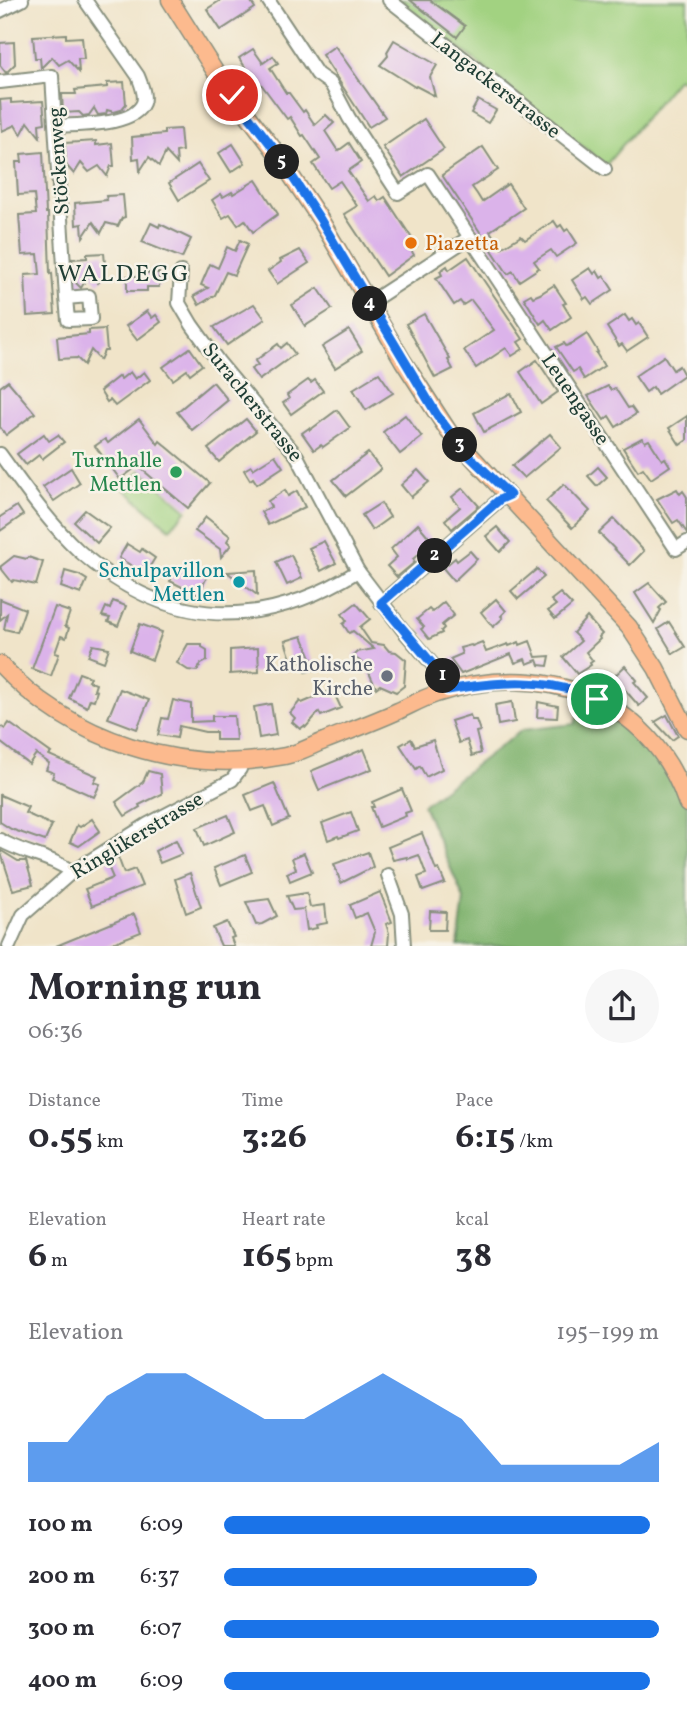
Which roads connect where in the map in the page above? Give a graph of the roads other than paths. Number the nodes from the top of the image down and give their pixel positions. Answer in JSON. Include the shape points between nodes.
{"nodes":[{"id":1,"x":22,"y":0,"type":"edge"},
{"id":2,"x":85,"y":0,"type":"edge"},
{"id":3,"x":170,"y":0,"type":"edge"},
{"id":4,"x":268,"y":0,"type":"edge"},
{"id":5,"x":388,"y":0,"type":"edge"},
{"id":6,"x":0,"y":11,"type":"edge"},
{"id":7,"x":0,"y":82,"type":"edge"},
{"id":8,"x":56,"y":126,"type":"junction"},
{"id":9,"x":605,"y":169,"type":"dead end"},
{"id":10,"x":470,"y":237,"type":"junction"},
{"id":11,"x":181,"y":272,"type":"dead end"},
{"id":12,"x":66,"y":298,"type":"dead end"},
{"id":13,"x":369,"y":303,"type":"junction"},
{"id":14,"x":0,"y":454,"type":"edge"},
{"id":15,"x":510,"y":495,"type":"junction"},
{"id":16,"x":687,"y":542,"type":"edge"},
{"id":17,"x":358,"y":571,"type":"junction"},
{"id":18,"x":381,"y":603,"type":"junction"},
{"id":19,"x":0,"y":664,"type":"edge"},
{"id":20,"x":448,"y":690,"type":"junction"},
{"id":21,"x":687,"y":729,"type":"edge"},
{"id":22,"x":242,"y":760,"type":"junction"},
{"id":23,"x":687,"y":804,"type":"edge"},
{"id":24,"x":0,"y":840,"type":"edge"},
{"id":25,"x":72,"y":872,"type":"junction"},
{"id":26,"x":388,"y":874,"type":"dead end"},
{"id":27,"x":9,"y":946,"type":"edge"},
{"id":28,"x":404,"y":946,"type":"edge"}],
"edges":[{"from":1,"to":6,"type":"street"},
{"from":2,"to":8,"type":"street","via":[[138,76],[144,102],[122,120]]},
{"from":3,"to":13,"type":"main road","via":[[320,219]]},
{"from":4,"to":10,"type":"street","name":"Leuengasse","via":[[317,74],[331,85],[398,193],[428,174]]},
{"from":5,"to":9,"type":"street","name":"Langackerstrasse"},
{"from":7,"to":8,"type":"street","name":"Stöckenweg","via":[[52,76]]},
{"from":8,"to":12,"type":"street","name":"Stöckenweg"},
{"from":10,"to":13,"type":"street"},
{"from":10,"to":16,"type":"street","name":"Leuengasse","via":[[676,549]]},
{"from":11,"to":17,"type":"street","name":"Suracherstrasse","via":[[179,303],[218,361],[297,456]]},
{"from":13,"to":15,"type":"main road","via":[[449,432]]},
{"from":14,"to":17,"type":"street","via":[[77,549],[120,581],[172,606],[202,613],[265,610],[340,583]]},
{"from":15,"to":18,"type":"street"},
{"from":15,"to":21,"type":"main road","via":[[629,627]]},
{"from":17,"to":18,"type":"street","name":"Suracherstrasse"},
{"from":18,"to":20,"type":"street","name":"Suracherstrasse","via":[[445,679]]},
{"from":19,"to":22,"type":"main road","via":[[48,706],[111,741],[169,756]]},
{"from":20,"to":22,"type":"main road","via":[[293,754]]},
{"from":20,"to":23,"type":"main road","via":[[533,682],[597,699],[623,714],[655,745]]},
{"from":22,"to":25,"type":"street","name":"Ringlikerstrasse","via":[[232,780],[148,824]]},
{"from":24,"to":25,"type":"street","via":[[61,863]]},
{"from":25,"to":27,"type":"street","name":"Ringlikerstrasse","via":[[23,915]]},
{"from":26,"to":28,"type":"street","via":[[402,914]]}]}
